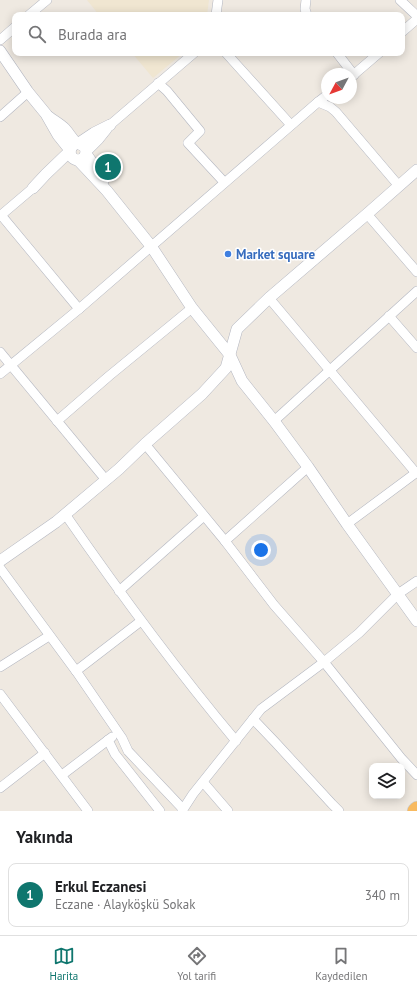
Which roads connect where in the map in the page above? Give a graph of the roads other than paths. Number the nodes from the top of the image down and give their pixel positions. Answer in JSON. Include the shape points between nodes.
{"nodes":[{"id":1,"x":47,"y":0,"type":"edge"},
{"id":2,"x":218,"y":0,"type":"edge"},
{"id":3,"x":306,"y":0,"type":"edge"},
{"id":4,"x":400,"y":0,"type":"edge"},
{"id":5,"x":33,"y":12,"type":"edge"},
{"id":6,"x":216,"y":12,"type":"edge"},
{"id":7,"x":306,"y":12,"type":"edge"},
{"id":8,"x":417,"y":16,"type":"edge"},
{"id":9,"x":417,"y":19,"type":"edge"},
{"id":10,"x":405,"y":29,"type":"edge"},
{"id":11,"x":12,"y":30,"type":"edge"},
{"id":12,"x":0,"y":40,"type":"edge"},
{"id":13,"x":0,"y":51,"type":"edge"},
{"id":14,"x":190,"y":56,"type":"edge"},
{"id":15,"x":229,"y":56,"type":"edge"},
{"id":16,"x":338,"y":56,"type":"edge"},
{"id":17,"x":376,"y":56,"type":"edge"},
{"id":18,"x":347,"y":68,"type":"edge"},
{"id":19,"x":357,"y":72,"type":"edge"},
{"id":20,"x":158,"y":83,"type":"junction"},
{"id":21,"x":28,"y":92,"type":"junction"},
{"id":22,"x":321,"y":100,"type":"edge"},
{"id":23,"x":318,"y":102,"type":"junction"},
{"id":24,"x":0,"y":117,"type":"edge"},
{"id":25,"x":110,"y":125,"type":"joint"},
{"id":26,"x":290,"y":125,"type":"junction"},
{"id":27,"x":78,"y":151,"type":"junction"},
{"id":28,"x":417,"y":170,"type":"edge"},
{"id":29,"x":224,"y":182,"type":"junction"},
{"id":30,"x":399,"y":186,"type":"junction"},
{"id":31,"x":33,"y":188,"type":"joint"},
{"id":32,"x":368,"y":214,"type":"junction"},
{"id":33,"x":0,"y":216,"type":"edge"},
{"id":34,"x":151,"y":246,"type":"junction"},
{"id":35,"x":417,"y":272,"type":"edge"},
{"id":36,"x":417,"y":291,"type":"edge"},
{"id":37,"x":269,"y":298,"type":"junction"},
{"id":38,"x":192,"y":308,"type":"junction"},
{"id":39,"x":79,"y":309,"type":"junction"},
{"id":40,"x":389,"y":316,"type":"junction"},
{"id":41,"x":417,"y":348,"type":"edge"},
{"id":42,"x":0,"y":352,"type":"edge"},
{"id":43,"x":230,"y":355,"type":"junction"},
{"id":44,"x":11,"y":365,"type":"junction"},
{"id":45,"x":329,"y":370,"type":"junction"},
{"id":46,"x":0,"y":374,"type":"edge"},
{"id":47,"x":57,"y":421,"type":"junction"},
{"id":48,"x":274,"y":421,"type":"junction"},
{"id":49,"x":145,"y":444,"type":"junction"},
{"id":50,"x":308,"y":467,"type":"junction"},
{"id":51,"x":416,"y":473,"type":"edge"},
{"id":52,"x":106,"y":480,"type":"junction"},
{"id":53,"x":65,"y":514,"type":"junction"},
{"id":54,"x":204,"y":516,"type":"junction"},
{"id":55,"x":347,"y":524,"type":"junction"},
{"id":56,"x":225,"y":542,"type":"junction"},
{"id":57,"x":0,"y":561,"type":"edge"},
{"id":58,"x":0,"y":568,"type":"edge"},
{"id":59,"x":417,"y":581,"type":"edge"},
{"id":60,"x":119,"y":591,"type":"junction"},
{"id":61,"x":398,"y":594,"type":"junction"},
{"id":62,"x":141,"y":621,"type":"junction"},
{"id":63,"x":417,"y":621,"type":"edge"},
{"id":64,"x":49,"y":636,"type":"junction"},
{"id":65,"x":324,"y":662,"type":"junction"},
{"id":66,"x":0,"y":667,"type":"edge"},
{"id":67,"x":76,"y":671,"type":"junction"},
{"id":68,"x":0,"y":694,"type":"edge"},
{"id":69,"x":253,"y":719,"type":"junction"},
{"id":70,"x":118,"y":733,"type":"junction"},
{"id":71,"x":108,"y":740,"type":"junction"},
{"id":72,"x":236,"y":741,"type":"junction"},
{"id":73,"x":45,"y":753,"type":"junction"},
{"id":74,"x":62,"y":775,"type":"junction"},
{"id":75,"x":417,"y":775,"type":"edge"},
{"id":76,"x":203,"y":782,"type":"junction"},
{"id":77,"x":0,"y":788,"type":"edge"},
{"id":78,"x":182,"y":810,"type":"edge"},
{"id":79,"x":88,"y":811,"type":"edge"},
{"id":80,"x":160,"y":811,"type":"edge"},
{"id":81,"x":228,"y":811,"type":"edge"},
{"id":82,"x":339,"y":811,"type":"edge"}],
"edges":[{"from":1,"to":5,"type":"street"},
{"from":2,"to":6,"type":"street"},
{"from":3,"to":7,"type":"street"},
{"from":4,"to":8,"type":"street"},
{"from":9,"to":10,"type":"street"},
{"from":11,"to":12,"type":"street"},
{"from":13,"to":21,"type":"street"},
{"from":14,"to":20,"type":"street"},
{"from":15,"to":26,"type":"street"},
{"from":16,"to":18,"type":"street"},
{"from":17,"to":19,"type":"street"},
{"from":20,"to":25,"type":"street"},
{"from":20,"to":29,"type":"street","via":[[200,131],[188,143]]},
{"from":21,"to":24,"type":"street"},
{"from":21,"to":27,"type":"street","via":[[46,114],[65,129]]},
{"from":22,"to":23,"type":"street"},
{"from":23,"to":26,"type":"street"},
{"from":23,"to":30,"type":"street","via":[[336,112]]},
{"from":25,"to":27,"type":"street","via":[[98,139]]},
{"from":26,"to":29,"type":"street"},
{"from":27,"to":31,"type":"street"},
{"from":27,"to":34,"type":"street"},
{"from":28,"to":30,"type":"street"},
{"from":29,"to":34,"type":"street"},
{"from":30,"to":32,"type":"street"},
{"from":31,"to":33,"type":"street"},
{"from":32,"to":35,"type":"street"},
{"from":32,"to":37,"type":"street"},
{"from":33,"to":39,"type":"street"},
{"from":34,"to":38,"type":"street"},
{"from":34,"to":39,"type":"street"},
{"from":36,"to":40,"type":"street"},
{"from":37,"to":43,"type":"street","via":[[238,329]]},
{"from":37,"to":45,"type":"street"},
{"from":38,"to":43,"type":"street"},
{"from":38,"to":47,"type":"street"},
{"from":39,"to":44,"type":"street"},
{"from":40,"to":41,"type":"street"},
{"from":40,"to":45,"type":"street"},
{"from":42,"to":44,"type":"street"},
{"from":43,"to":48,"type":"street","via":[[242,382]]},
{"from":43,"to":49,"type":"street","via":[[226,368],[202,394]]},
{"from":44,"to":46,"type":"street"},
{"from":44,"to":47,"type":"street"},
{"from":45,"to":48,"type":"street"},
{"from":45,"to":51,"type":"street"},
{"from":47,"to":52,"type":"street"},
{"from":48,"to":50,"type":"street"},
{"from":49,"to":52,"type":"street"},
{"from":49,"to":54,"type":"street"},
{"from":50,"to":55,"type":"street"},
{"from":50,"to":56,"type":"street"},
{"from":51,"to":55,"type":"street"},
{"from":52,"to":53,"type":"street"},
{"from":53,"to":57,"type":"street"},
{"from":53,"to":60,"type":"street"},
{"from":54,"to":56,"type":"street"},
{"from":54,"to":60,"type":"street"},
{"from":55,"to":61,"type":"street"},
{"from":56,"to":65,"type":"street","via":[[274,605]]},
{"from":58,"to":64,"type":"street"},
{"from":59,"to":61,"type":"street"},
{"from":60,"to":62,"type":"street"},
{"from":61,"to":63,"type":"street"},
{"from":61,"to":65,"type":"street"},
{"from":62,"to":67,"type":"street"},
{"from":62,"to":72,"type":"street"},
{"from":64,"to":66,"type":"street"},
{"from":64,"to":67,"type":"street"},
{"from":65,"to":69,"type":"street","via":[[261,709]]},
{"from":65,"to":75,"type":"street"},
{"from":67,"to":70,"type":"street"},
{"from":68,"to":73,"type":"street"},
{"from":69,"to":72,"type":"street"},
{"from":69,"to":82,"type":"street"},
{"from":70,"to":71,"type":"street"},
{"from":70,"to":78,"type":"street","via":[[128,751]]},
{"from":71,"to":74,"type":"street"},
{"from":71,"to":80,"type":"street","via":[[115,754]]},
{"from":72,"to":76,"type":"street"},
{"from":73,"to":74,"type":"street"},
{"from":73,"to":77,"type":"street"},
{"from":74,"to":79,"type":"street"},
{"from":76,"to":78,"type":"street"},
{"from":76,"to":81,"type":"street"}]}
